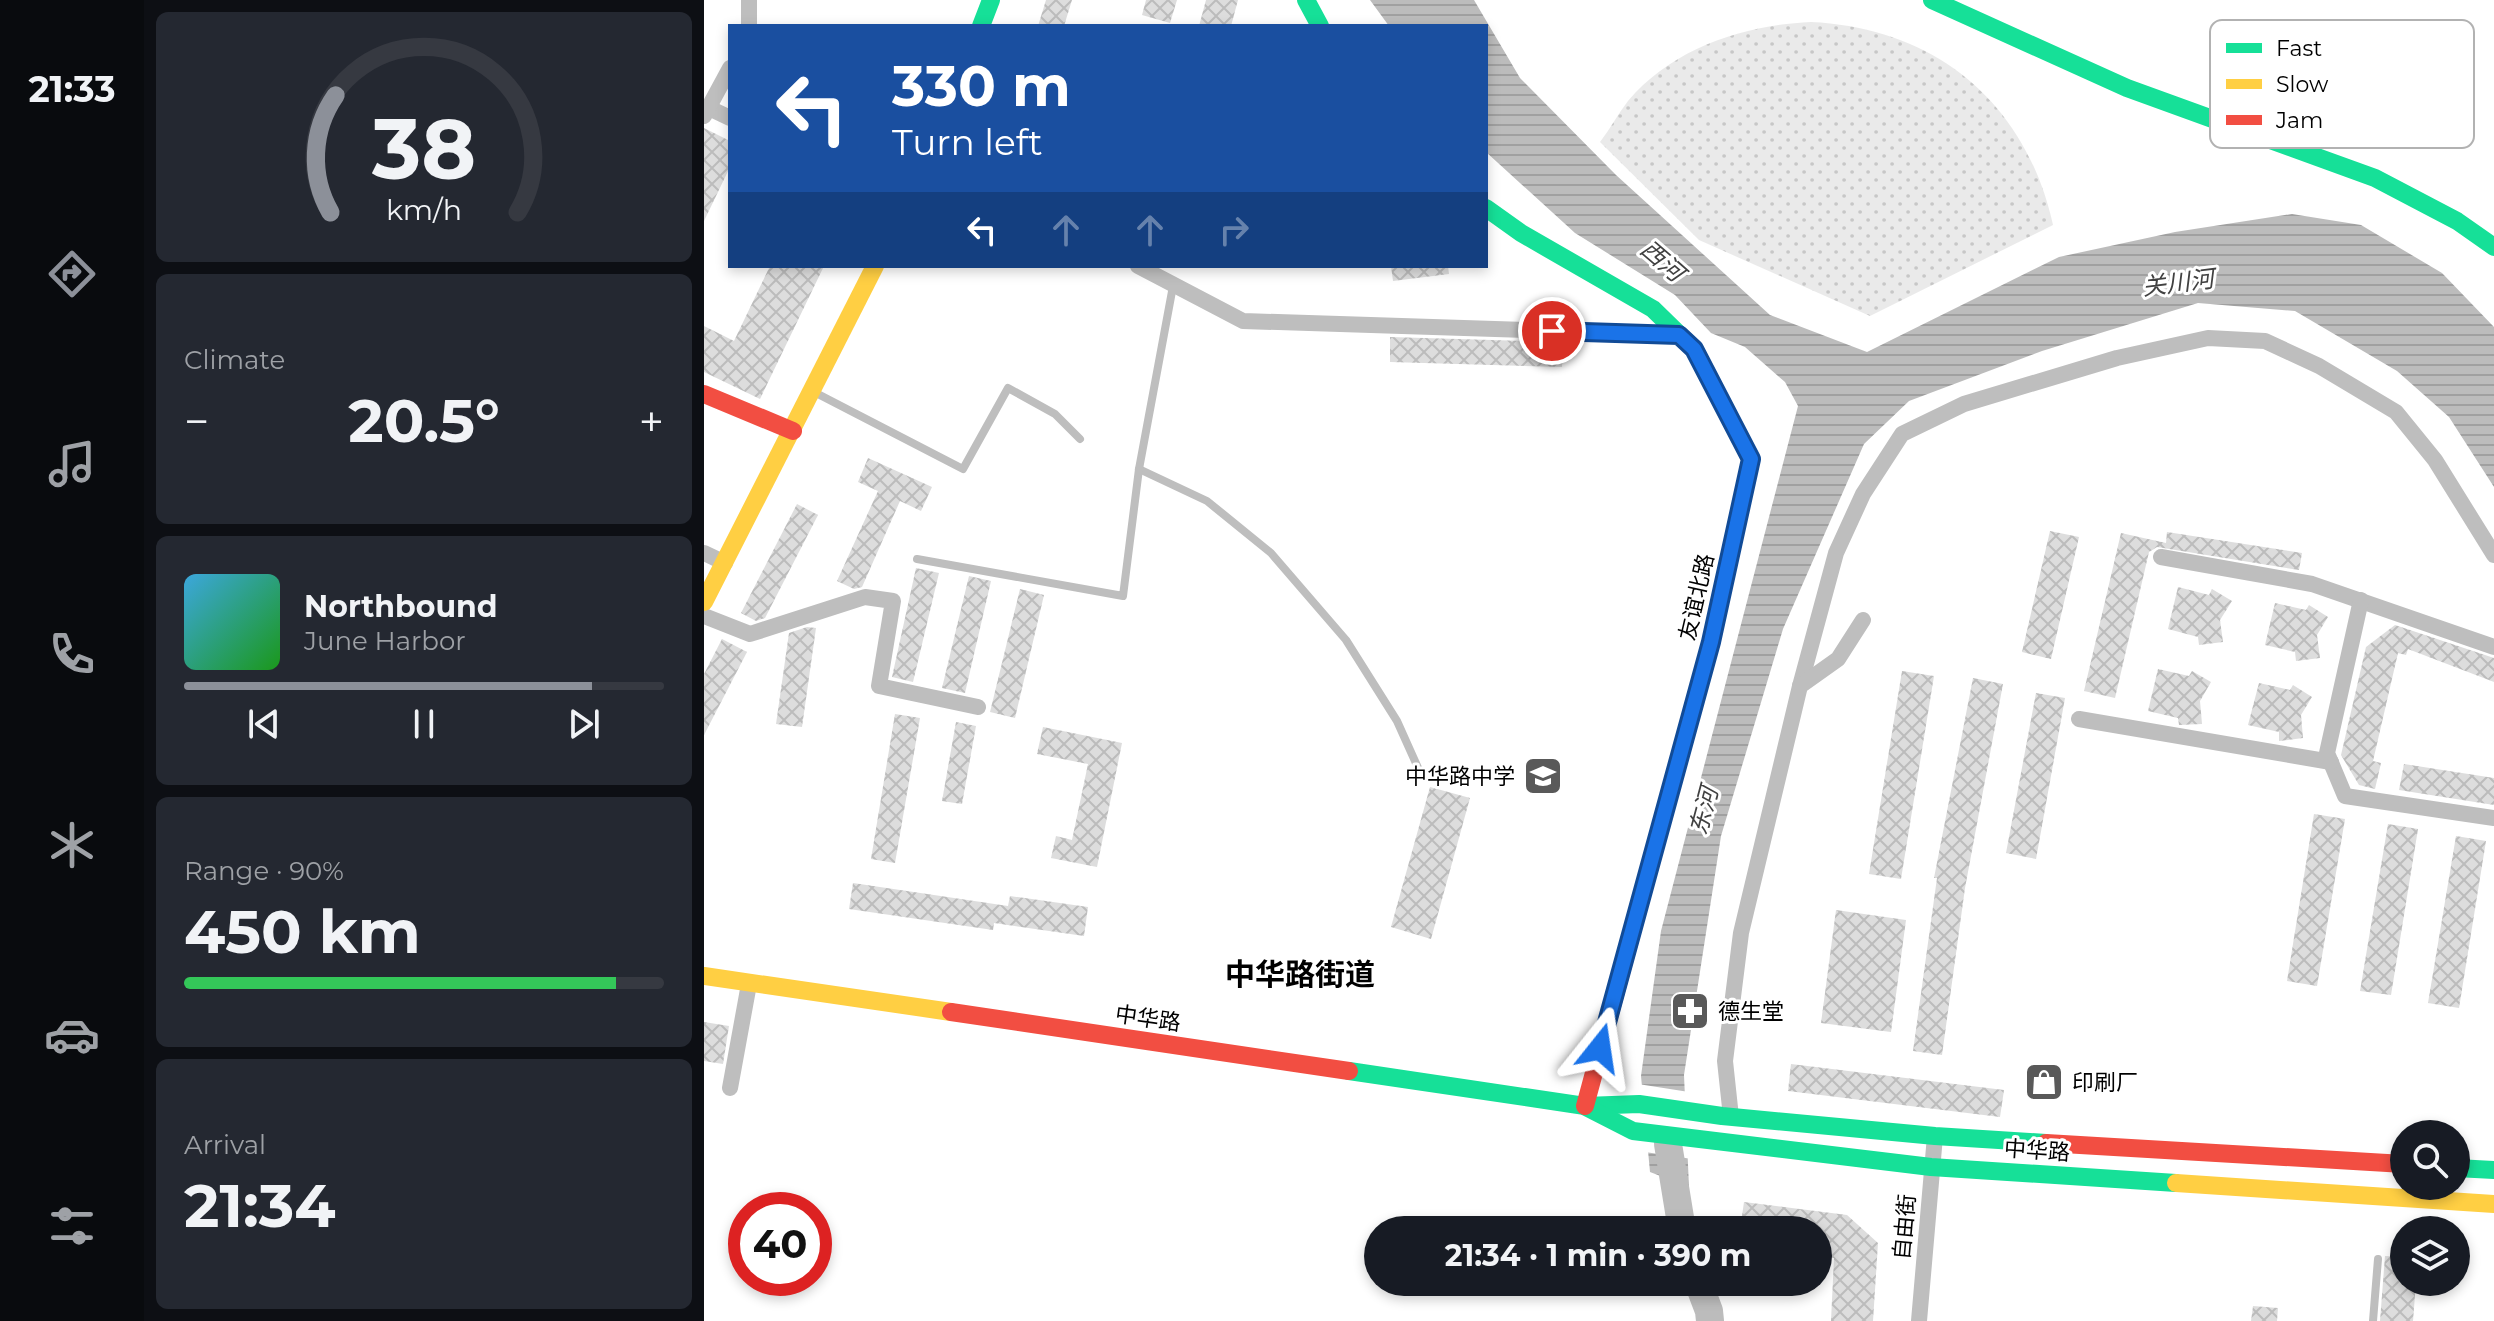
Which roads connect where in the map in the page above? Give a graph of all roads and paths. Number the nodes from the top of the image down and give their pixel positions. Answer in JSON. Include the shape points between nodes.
{"nodes":[{"id":1,"x":749,"y":0,"type":"edge"},
{"id":2,"x":991,"y":0,"type":"edge"},
{"id":3,"x":1306,"y":0,"type":"edge"},
{"id":4,"x":1932,"y":0,"type":"edge"},
{"id":5,"x":749,"y":24,"type":"edge"},
{"id":6,"x":982,"y":24,"type":"edge"},
{"id":7,"x":1319,"y":24,"type":"edge"},
{"id":8,"x":728,"y":72,"type":"edge"},
{"id":9,"x":706,"y":112,"type":"edge"},
{"id":10,"x":728,"y":118,"type":"edge"},
{"id":11,"x":2210,"y":119,"type":"edge"},
{"id":12,"x":2290,"y":148,"type":"edge"},
{"id":13,"x":1488,"y":209,"type":"edge"},
{"id":14,"x":2494,"y":247,"type":"edge"},
{"id":15,"x":874,"y":268,"type":"edge"},
{"id":16,"x":1142,"y":268,"type":"edge"},
{"id":17,"x":1173,"y":286,"type":"junction"},
{"id":18,"x":1679,"y":335,"type":"junction"},
{"id":19,"x":813,"y":392,"type":"junction"},
{"id":20,"x":704,"y":394,"type":"edge"},
{"id":21,"x":793,"y":431,"type":"junction"},
{"id":22,"x":1080,"y":439,"type":"dead end"},
{"id":23,"x":1139,"y":469,"type":"junction"},
{"id":24,"x":704,"y":553,"type":"edge"},
{"id":25,"x":2494,"y":555,"type":"edge"},
{"id":26,"x":2161,"y":557,"type":"dead end"},
{"id":27,"x":917,"y":559,"type":"dead end"},
{"id":28,"x":725,"y":563,"type":"junction"},
{"id":29,"x":2361,"y":600,"type":"junction"},
{"id":30,"x":704,"y":602,"type":"edge"},
{"id":31,"x":704,"y":616,"type":"edge"},
{"id":32,"x":1863,"y":620,"type":"dead end"},
{"id":33,"x":2494,"y":647,"type":"edge"},
{"id":34,"x":1800,"y":686,"type":"junction"},
{"id":35,"x":978,"y":707,"type":"dead end"},
{"id":36,"x":2079,"y":719,"type":"dead end"},
{"id":37,"x":2331,"y":762,"type":"junction"},
{"id":38,"x":1419,"y":770,"type":"dead end"},
{"id":39,"x":2494,"y":818,"type":"edge"},
{"id":40,"x":704,"y":976,"type":"edge"},
{"id":41,"x":749,"y":984,"type":"junction"},
{"id":42,"x":730,"y":1088,"type":"dead end"},
{"id":43,"x":1585,"y":1106,"type":"junction"},
{"id":44,"x":1726,"y":1117,"type":"junction"},
{"id":45,"x":1935,"y":1136,"type":"junction"},
{"id":46,"x":2390,"y":1163,"type":"edge"},
{"id":47,"x":1931,"y":1167,"type":"junction"},
{"id":48,"x":2470,"y":1169,"type":"edge"},
{"id":49,"x":2494,"y":1170,"type":"edge"},
{"id":50,"x":2494,"y":1204,"type":"edge"},
{"id":51,"x":2378,"y":1259,"type":"dead end"},
{"id":52,"x":1919,"y":1321,"type":"edge"},
{"id":53,"x":2373,"y":1321,"type":"edge"}],
"edges":[{"from":1,"to":5,"type":"street"},
{"from":2,"to":6,"type":"street"},
{"from":3,"to":7,"type":"street"},
{"from":4,"to":11,"type":"street"},
{"from":8,"to":9,"type":"street"},
{"from":9,"to":10,"type":"street"},
{"from":12,"to":14,"type":"street","via":[[2421,198]]},
{"from":13,"to":18,"type":"street","name":"友谊北路","via":[[1653,309]]},
{"from":15,"to":19,"type":"street"},
{"from":16,"to":17,"type":"street"},
{"from":17,"to":18,"type":"street","via":[[1243,321]]},
{"from":17,"to":23,"type":"lane"},
{"from":18,"to":43,"type":"street","name":"友谊北路","via":[[1694,349],[1751,459],[1711,642]]},
{"from":19,"to":21,"type":"street"},
{"from":19,"to":22,"type":"lane","via":[[963,469],[1008,388],[1055,414]]},
{"from":20,"to":21,"type":"street"},
{"from":21,"to":28,"type":"street"},
{"from":23,"to":27,"type":"lane","via":[[1123,596]]},
{"from":23,"to":38,"type":"lane","via":[[1207,501],[1271,553],[1346,640],[1397,721]]},
{"from":24,"to":28,"type":"street"},
{"from":25,"to":34,"type":"street","via":[[2435,460],[2396,412],[2265,341],[2208,338],[2117,358],[1964,404],[1902,434],[1863,494],[1836,553]]},
{"from":26,"to":29,"type":"street","via":[[2312,584]]},
{"from":28,"to":30,"type":"street"},
{"from":29,"to":33,"type":"street"},
{"from":29,"to":37,"type":"street","via":[[2327,753]]},
{"from":31,"to":35,"type":"street","via":[[750,634],[865,597],[893,601],[879,686]]},
{"from":32,"to":34,"type":"street","via":[[1838,659]]},
{"from":34,"to":44,"type":"street","via":[[1741,933],[1725,1061]]},
{"from":36,"to":37,"type":"street"},
{"from":37,"to":39,"type":"street","via":[[2345,796]]},
{"from":40,"to":41,"type":"street","name":"中华路"},
{"from":41,"to":42,"type":"street"},
{"from":41,"to":43,"type":"street","name":"中华路"},
{"from":43,"to":44,"type":"street","name":"中华路","via":[[1639,1104]]},
{"from":43,"to":47,"type":"street","name":"中华路","via":[[1633,1131]]},
{"from":44,"to":45,"type":"street","name":"中华路"},
{"from":45,"to":46,"type":"street","name":"中华路"},
{"from":45,"to":47,"type":"street","name":"自由街"},
{"from":47,"to":50,"type":"street","name":"中华路"},
{"from":47,"to":52,"type":"street","name":"自由街"},
{"from":48,"to":49,"type":"street"},
{"from":51,"to":53,"type":"lane"}]}
